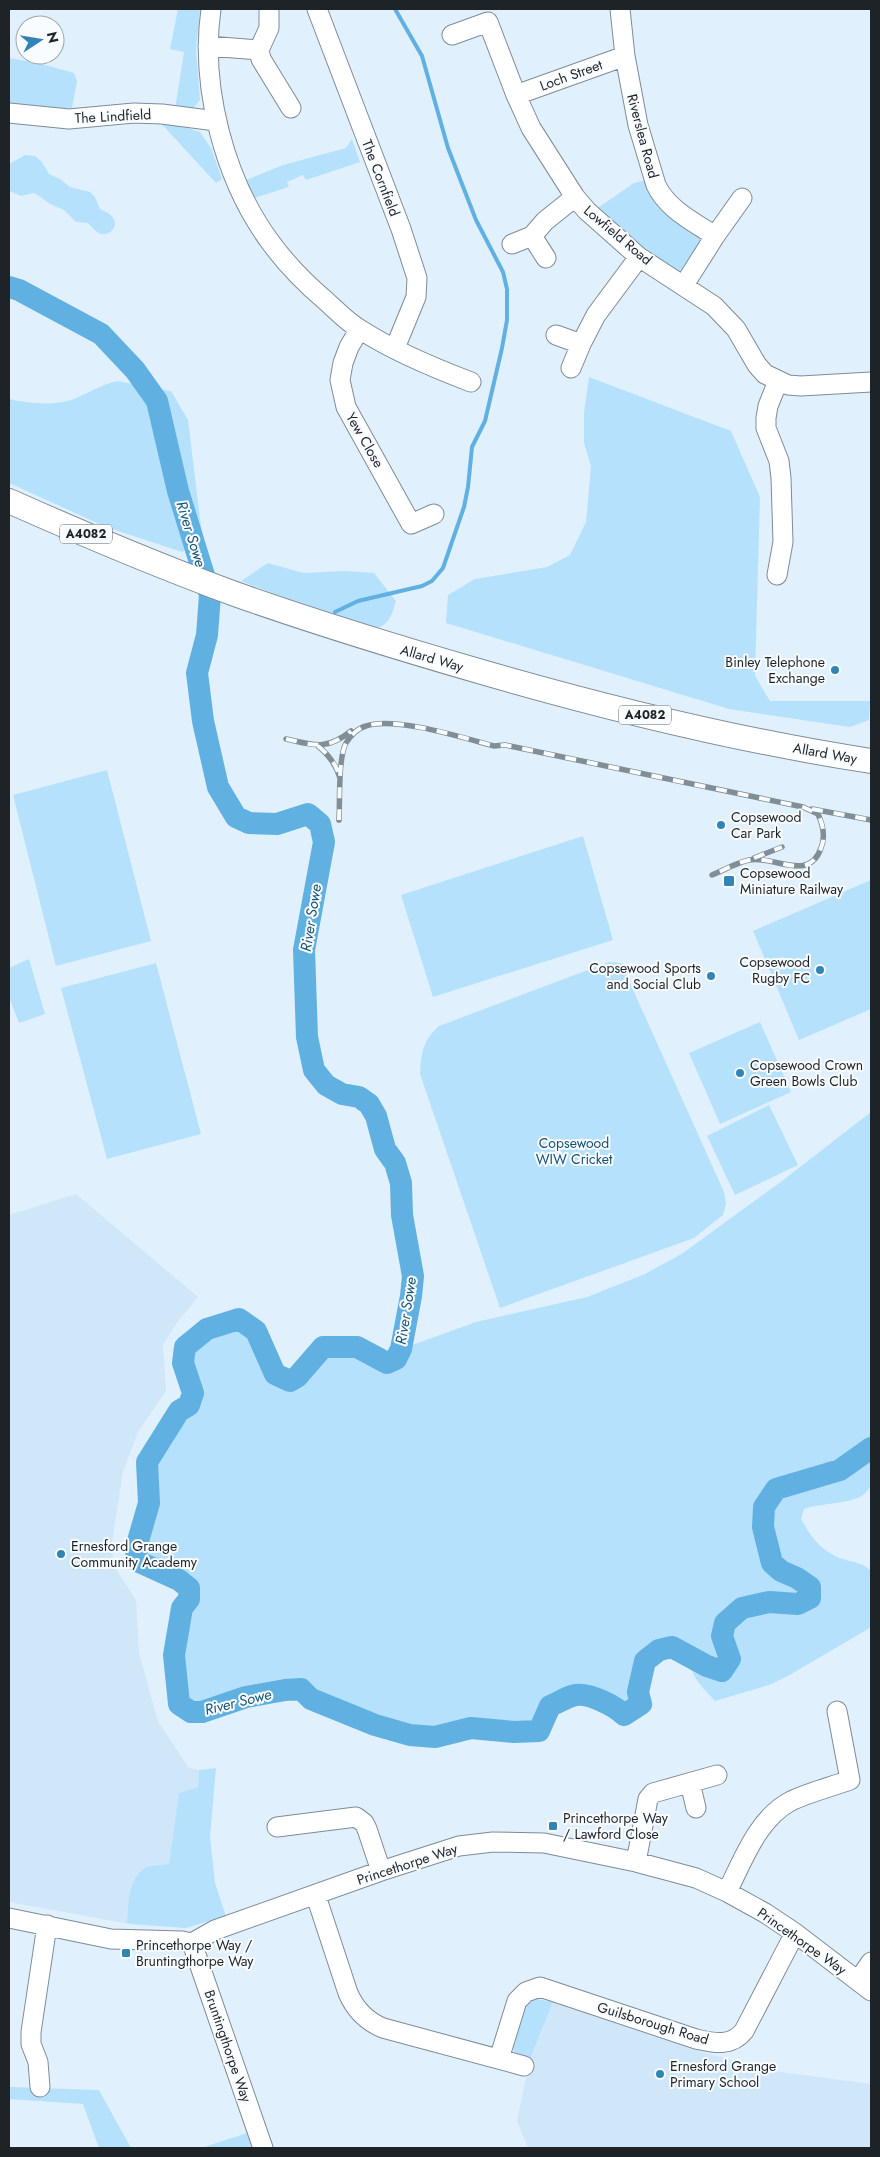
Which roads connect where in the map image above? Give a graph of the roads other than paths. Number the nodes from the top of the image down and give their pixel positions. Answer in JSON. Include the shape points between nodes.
{"nodes":[{"id":1,"x":211,"y":9,"type":"edge"},
{"id":2,"x":317,"y":9,"type":"edge"},
{"id":3,"x":620,"y":9,"type":"edge"},
{"id":4,"x":269,"y":11,"type":"dead end"},
{"id":5,"x":486,"y":15,"type":"edge"},
{"id":6,"x":452,"y":36,"type":"dead end"},
{"id":7,"x":208,"y":46,"type":"junction"},
{"id":8,"x":259,"y":50,"type":"junction"},
{"id":9,"x":625,"y":56,"type":"junction"},
{"id":10,"x":516,"y":95,"type":"junction"},
{"id":11,"x":291,"y":108,"type":"dead end"},
{"id":12,"x":9,"y":113,"type":"edge"},
{"id":13,"x":216,"y":121,"type":"junction"},
{"id":14,"x":575,"y":197,"type":"junction"},
{"id":15,"x":742,"y":198,"type":"dead end"},
{"id":16,"x":532,"y":236,"type":"junction"},
{"id":17,"x":714,"y":236,"type":"junction"},
{"id":18,"x":512,"y":244,"type":"dead end"},
{"id":19,"x":639,"y":257,"type":"junction"},
{"id":20,"x":546,"y":258,"type":"dead end"},
{"id":21,"x":684,"y":285,"type":"junction"},
{"id":22,"x":360,"y":330,"type":"junction"},
{"id":23,"x":556,"y":335,"type":"dead end"},
{"id":24,"x":580,"y":344,"type":"junction"},
{"id":25,"x":395,"y":348,"type":"junction"},
{"id":26,"x":571,"y":368,"type":"dead end"},
{"id":27,"x":471,"y":382,"type":"dead end"},
{"id":28,"x":778,"y":382,"type":"junction"},
{"id":29,"x":871,"y":382,"type":"edge"},
{"id":30,"x":9,"y":500,"type":"edge"},
{"id":31,"x":434,"y":514,"type":"dead end"},
{"id":32,"x":777,"y":575,"type":"dead end"},
{"id":33,"x":871,"y":761,"type":"edge"},
{"id":34,"x":838,"y":1711,"type":"dead end"},
{"id":35,"x":716,"y":1775,"type":"dead end"},
{"id":36,"x":690,"y":1783,"type":"junction"},
{"id":37,"x":696,"y":1808,"type":"dead end"},
{"id":38,"x":274,"y":1828,"type":"dead end"},
{"id":39,"x":636,"y":1862,"type":"junction"},
{"id":40,"x":381,"y":1871,"type":"junction"},
{"id":41,"x":727,"y":1892,"type":"junction"},
{"id":42,"x":316,"y":1896,"type":"junction"},
{"id":43,"x":9,"y":1918,"type":"edge"},
{"id":44,"x":47,"y":1925,"type":"junction"},
{"id":45,"x":795,"y":1933,"type":"junction"},
{"id":46,"x":192,"y":1944,"type":"junction"},
{"id":47,"x":871,"y":1962,"type":"edge"},
{"id":48,"x":865,"y":1986,"type":"edge"},
{"id":49,"x":499,"y":2059,"type":"junction"},
{"id":50,"x":524,"y":2066,"type":"dead end"},
{"id":51,"x":40,"y":2087,"type":"dead end"},
{"id":52,"x":263,"y":2148,"type":"edge"}],
"edges":[{"from":1,"to":7,"type":"street"},
{"from":2,"to":25,"type":"street","name":"The Cornfield","via":[[417,278],[416,298]]},
{"from":3,"to":9,"type":"street","name":"Riverslea Road"},
{"from":4,"to":8,"type":"street","via":[[269,28]]},
{"from":5,"to":6,"type":"street","name":"Lowfield Road"},
{"from":5,"to":10,"type":"street","name":"Lowfield Road"},
{"from":7,"to":8,"type":"street"},
{"from":7,"to":13,"type":"street"},
{"from":8,"to":11,"type":"street","via":[[261,59]]},
{"from":9,"to":10,"type":"street","name":"Loch Street"},
{"from":9,"to":17,"type":"street","name":"Riverslea Road","via":[[638,126],[660,194],[670,206]]},
{"from":10,"to":14,"type":"street","name":"Lowfield Road","via":[[536,138]]},
{"from":12,"to":13,"type":"street","name":"The Lindfield","via":[[69,118],[134,113]]},
{"from":13,"to":22,"type":"street","via":[[239,185],[270,243],[314,290]]},
{"from":14,"to":16,"type":"street"},
{"from":14,"to":19,"type":"street","name":"Lowfield Road"},
{"from":15,"to":17,"type":"street"},
{"from":16,"to":18,"type":"street"},
{"from":16,"to":20,"type":"street"},
{"from":17,"to":21,"type":"street"},
{"from":19,"to":21,"type":"street","name":"Lowfield Road"},
{"from":19,"to":24,"type":"street","via":[[596,315]]},
{"from":21,"to":28,"type":"street","name":"Lowfield Road","via":[[728,318],[757,365]]},
{"from":22,"to":25,"type":"street"},
{"from":22,"to":31,"type":"street","name":"Yew Close","via":[[343,363],[340,380],[346,407],[411,524]]},
{"from":23,"to":24,"type":"street"},
{"from":24,"to":26,"type":"street"},
{"from":25,"to":27,"type":"street","via":[[428,366]]},
{"from":28,"to":29,"type":"street","name":"Lowfield Road","via":[[801,386]]},
{"from":28,"to":32,"type":"street","via":[[766,418],[781,478],[783,542]]},
{"from":30,"to":33,"type":"main road","name":"Allard Way","number":"A4082","via":[[235,594],[422,655],[532,687],[707,730]]},
{"from":34,"to":41,"type":"street","via":[[850,1780],[791,1802],[773,1814],[751,1844]]},
{"from":35,"to":36,"type":"street"},
{"from":36,"to":37,"type":"street"},
{"from":36,"to":39,"type":"street","via":[[654,1793],[648,1799]]},
{"from":38,"to":40,"type":"street","via":[[356,1817],[367,1829]]},
{"from":39,"to":40,"type":"street","name":"Princethorpe Way","via":[[544,1842],[494,1842],[460,1846]]},
{"from":39,"to":41,"type":"street","name":"Princethorpe Way","via":[[696,1878]]},
{"from":40,"to":42,"type":"street","name":"Princethorpe Way"},
{"from":41,"to":45,"type":"street","name":"Princethorpe Way"},
{"from":42,"to":46,"type":"street","name":"Princethorpe Way","via":[[215,1930]]},
{"from":42,"to":49,"type":"street","via":[[348,1993],[354,2006],[367,2020],[383,2028]]},
{"from":43,"to":44,"type":"street"},
{"from":44,"to":46,"type":"street","via":[[111,1939]]},
{"from":44,"to":51,"type":"street","via":[[31,2032]]},
{"from":45,"to":48,"type":"street","name":"Princethorpe Way"},
{"from":45,"to":49,"type":"street","name":"Guilsborough Road","via":[[744,2031],[734,2040],[722,2043],[696,2039],[540,1987],[529,1990],[517,2001]]},
{"from":46,"to":52,"type":"street","name":"Bruntingthorpe Way"},
{"from":47,"to":48,"type":"street"},
{"from":49,"to":50,"type":"street"}]}
